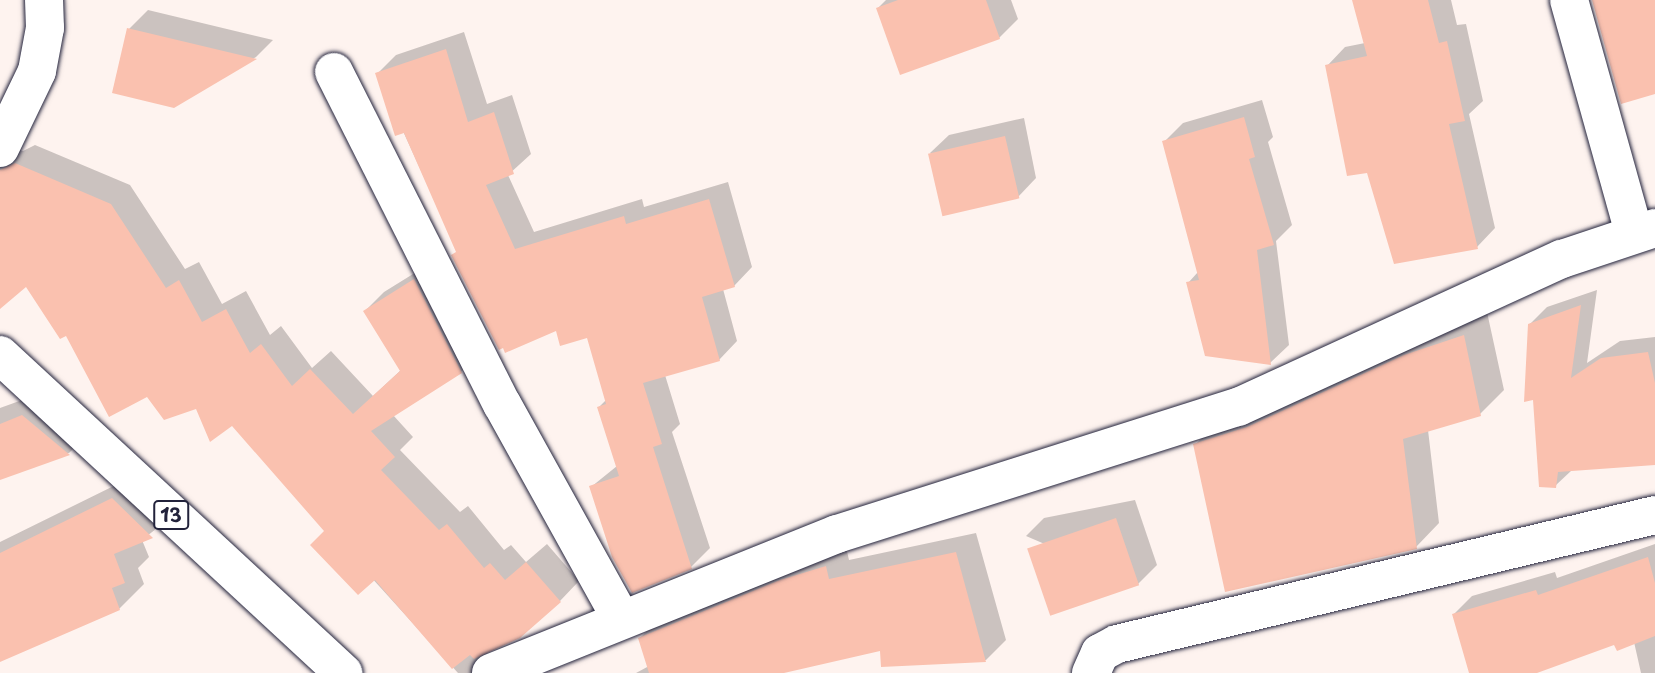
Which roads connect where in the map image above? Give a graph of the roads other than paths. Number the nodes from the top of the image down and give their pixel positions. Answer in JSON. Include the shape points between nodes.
{"nodes":[{"id":1,"x":44,"y":0,"type":"edge"},
{"id":2,"x":1569,"y":0,"type":"edge"},
{"id":3,"x":334,"y":72,"type":"dead end"},
{"id":4,"x":0,"y":148,"type":"edge"},
{"id":5,"x":1644,"y":231,"type":"edge"},
{"id":6,"x":0,"y":355,"type":"edge"},
{"id":7,"x":1655,"y":515,"type":"edge"},
{"id":8,"x":621,"y":619,"type":"junction"},
{"id":9,"x":344,"y":673,"type":"edge"},
{"id":10,"x":491,"y":673,"type":"edge"},
{"id":11,"x":1091,"y":673,"type":"edge"}],
"edges":[{"from":1,"to":4,"type":"main road","via":[[45,27],[37,71]]},
{"from":2,"to":5,"type":"main road"},
{"from":3,"to":8,"type":"main road","via":[[502,404]]},
{"from":5,"to":8,"type":"main road","via":[[1562,259],[1238,407],[837,534]]},
{"from":6,"to":9,"type":"main road","number":"13"},
{"from":7,"to":11,"type":"main road","via":[[1117,643],[1100,653]]},
{"from":8,"to":10,"type":"main road"}]}
